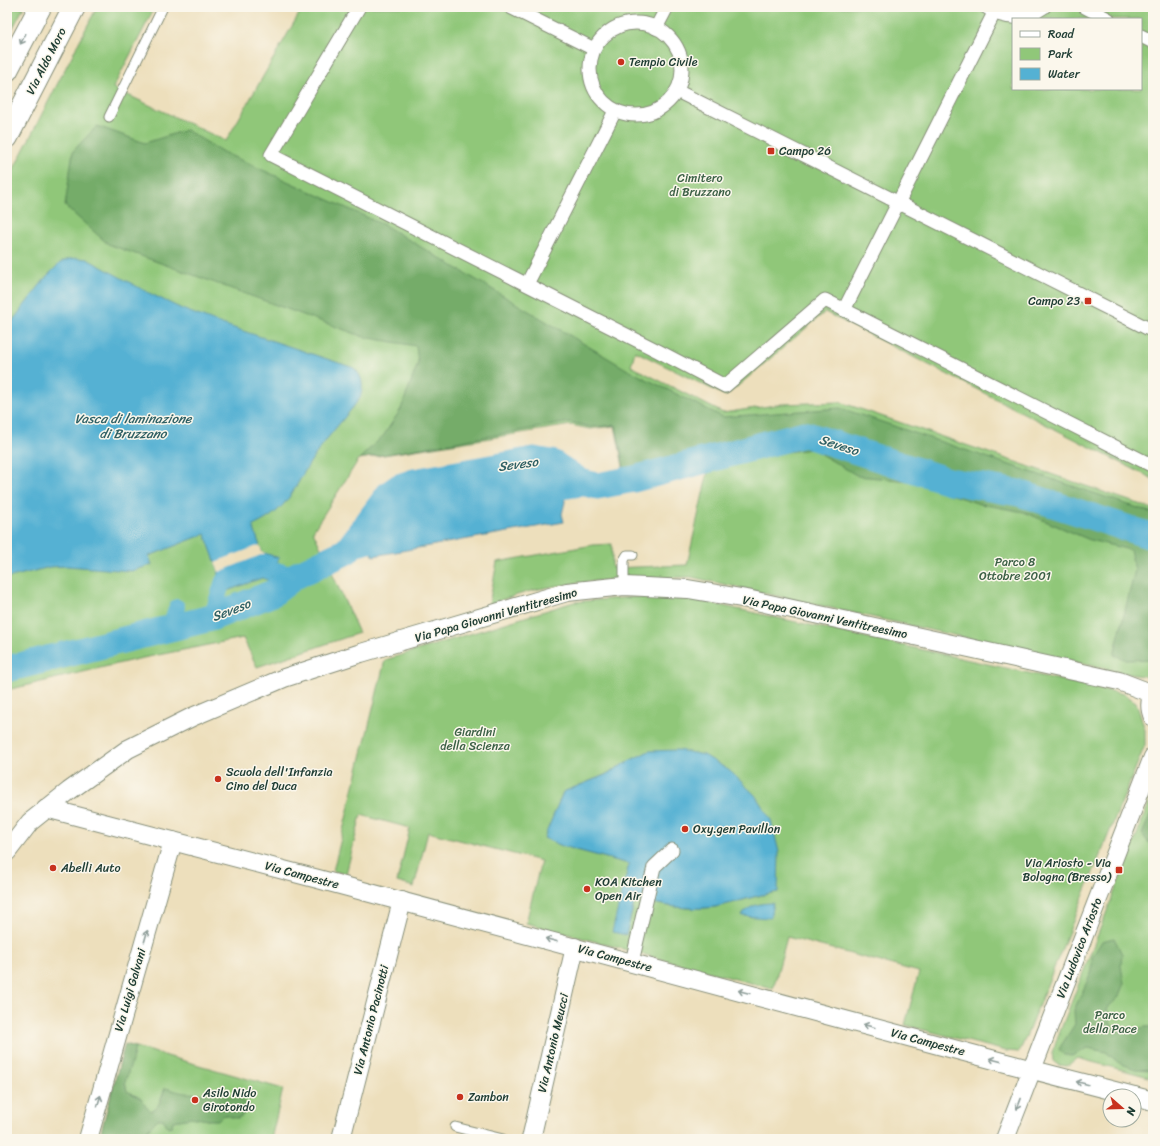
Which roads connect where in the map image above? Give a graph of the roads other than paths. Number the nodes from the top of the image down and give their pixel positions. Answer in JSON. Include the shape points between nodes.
{"nodes":[{"id":1,"x":40,"y":7,"type":"edge"},
{"id":2,"x":74,"y":7,"type":"edge"},
{"id":3,"x":163,"y":7,"type":"edge"},
{"id":4,"x":360,"y":7,"type":"edge"},
{"id":5,"x":510,"y":7,"type":"edge"},
{"id":6,"x":667,"y":7,"type":"edge"},
{"id":7,"x":1044,"y":7,"type":"edge"},
{"id":8,"x":1085,"y":7,"type":"edge"},
{"id":9,"x":990,"y":10,"type":"edge"},
{"id":10,"x":1106,"y":18,"type":"edge"},
{"id":11,"x":656,"y":28,"type":"junction"},
{"id":12,"x":1142,"y":36,"type":"edge"},
{"id":13,"x":1153,"y":42,"type":"edge"},
{"id":14,"x":594,"y":49,"type":"junction"},
{"id":15,"x":7,"y":70,"type":"edge"},
{"id":16,"x":677,"y":91,"type":"junction"},
{"id":17,"x":615,"y":111,"type":"junction"},
{"id":18,"x":109,"y":117,"type":"dead end"},
{"id":19,"x":7,"y":137,"type":"edge"},
{"id":20,"x":899,"y":202,"type":"junction"},
{"id":21,"x":527,"y":284,"type":"junction"},
{"id":22,"x":844,"y":310,"type":"junction"},
{"id":23,"x":1153,"y":331,"type":"edge"},
{"id":24,"x":1153,"y":466,"type":"edge"},
{"id":25,"x":633,"y":555,"type":"dead end"},
{"id":26,"x":624,"y":586,"type":"junction"},
{"id":27,"x":1153,"y":694,"type":"edge"},
{"id":28,"x":1153,"y":717,"type":"edge"},
{"id":29,"x":1153,"y":757,"type":"edge"},
{"id":30,"x":69,"y":790,"type":"junction"},
{"id":31,"x":46,"y":808,"type":"junction"},
{"id":32,"x":96,"y":821,"type":"junction"},
{"id":33,"x":173,"y":841,"type":"junction"},
{"id":34,"x":672,"y":850,"type":"dead end"},
{"id":35,"x":7,"y":852,"type":"edge"},
{"id":36,"x":402,"y":901,"type":"junction"},
{"id":37,"x":575,"y":947,"type":"junction"},
{"id":38,"x":632,"y":962,"type":"junction"},
{"id":39,"x":1033,"y":1070,"type":"junction"},
{"id":40,"x":1103,"y":1088,"type":"edge"},
{"id":41,"x":1142,"y":1098,"type":"edge"},
{"id":42,"x":1153,"y":1101,"type":"edge"},
{"id":43,"x":455,"y":1126,"type":"dead end"},
{"id":44,"x":88,"y":1139,"type":"edge"},
{"id":45,"x":341,"y":1139,"type":"edge"},
{"id":46,"x":503,"y":1139,"type":"edge"},
{"id":47,"x":531,"y":1139,"type":"edge"},
{"id":48,"x":1005,"y":1139,"type":"edge"}],
"edges":[{"from":1,"to":15,"type":"main road","one_way":true},
{"from":2,"to":19,"type":"main road","name":"Via Aldo Moro"},
{"from":3,"to":18,"type":"lane"},
{"from":4,"to":21,"type":"street","via":[[271,155]]},
{"from":5,"to":14,"type":"street"},
{"from":6,"to":11,"type":"street"},
{"from":7,"to":9,"type":"street","via":[[1029,15],[1012,18]]},
{"from":8,"to":10,"type":"street"},
{"from":9,"to":20,"type":"street"},
{"from":11,"to":14,"type":"street","via":[[642,24],[626,24],[607,33]]},
{"from":11,"to":16,"type":"street","via":[[672,41],[680,55],[682,70]]},
{"from":12,"to":13,"type":"street"},
{"from":14,"to":17,"type":"street","via":[[590,79],[599,98]]},
{"from":16,"to":17,"type":"street","via":[[664,106],[650,113],[635,116]]},
{"from":16,"to":20,"type":"street"},
{"from":17,"to":21,"type":"street"},
{"from":20,"to":22,"type":"street"},
{"from":20,"to":23,"type":"street"},
{"from":21,"to":22,"type":"street","via":[[724,386],[825,300]]},
{"from":22,"to":24,"type":"street"},
{"from":25,"to":26,"type":"lane","via":[[627,555],[624,560]]},
{"from":26,"to":27,"type":"street","name":"Via Papa Giovanni Ventitreesimo","via":[[688,589],[747,599],[1119,681]]},
{"from":26,"to":30,"type":"street","name":"Via Papa Giovanni Ventitreesimo","via":[[567,592],[284,678],[192,717],[128,749]]},
{"from":27,"to":28,"type":"street","via":[[1150,707]]},
{"from":29,"to":39,"type":"street","name":"Via Ludovico Ariosto"},
{"from":30,"to":31,"type":"street","name":"Via Papa Giovanni Ventitreesimo"},
{"from":30,"to":32,"type":"street","name":"Via Campestre","via":[[80,807]]},
{"from":31,"to":32,"type":"street","name":"Via Campestre"},
{"from":31,"to":35,"type":"street","name":"Via Papa Giovanni Ventitreesimo","via":[[30,822]]},
{"from":32,"to":33,"type":"street","name":"Via Campestre"},
{"from":33,"to":36,"type":"street","name":"Via Campestre"},
{"from":44,"to":33,"type":"street","name":"Via Luigi Galvani","one_way":true},
{"from":34,"to":38,"type":"street","via":[[654,868]]},
{"from":37,"to":36,"type":"street","name":"Via Campestre","one_way":true},
{"from":36,"to":45,"type":"street","name":"Via Antonio Pacinotti"},
{"from":37,"to":38,"type":"street","name":"Via Campestre"},
{"from":37,"to":47,"type":"street","name":"Via Antonio Meucci"},
{"from":39,"to":38,"type":"street","name":"Via Campestre","one_way":true},
{"from":40,"to":39,"type":"street","name":"Via Campestre","one_way":true},
{"from":39,"to":48,"type":"street","name":"Via Ludovico Ariosto","one_way":true},
{"from":41,"to":42,"type":"street","name":"Via Campestre"},
{"from":43,"to":46,"type":"lane"}]}
